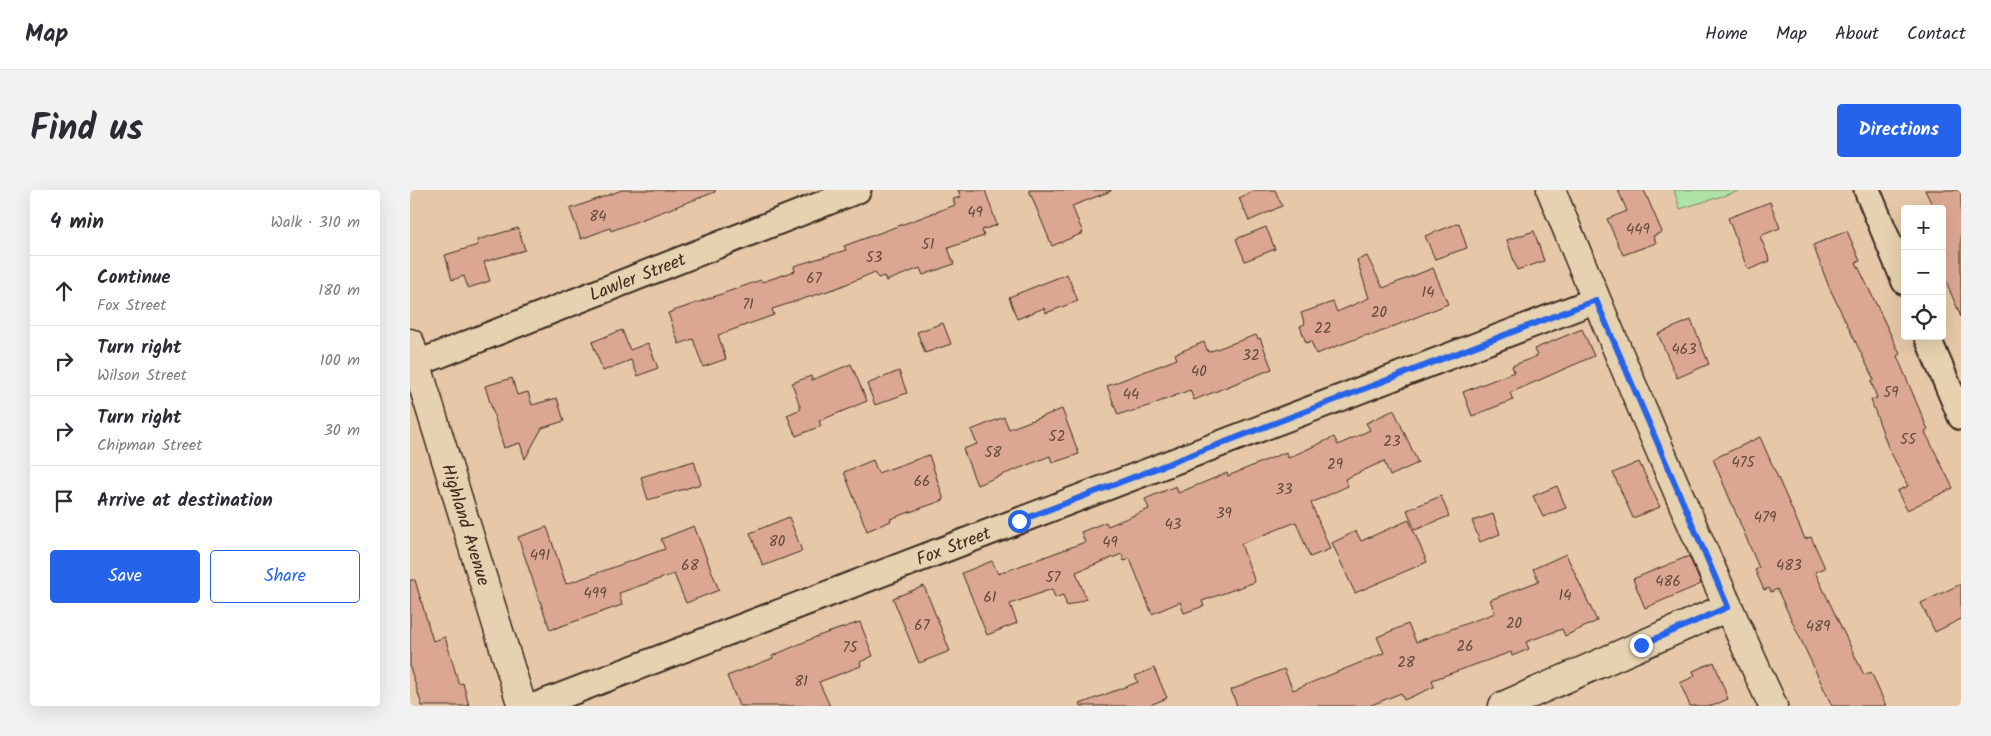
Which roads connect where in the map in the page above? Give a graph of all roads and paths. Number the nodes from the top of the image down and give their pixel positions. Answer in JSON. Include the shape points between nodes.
{"nodes":[{"id":1,"x":858,"y":190,"type":"edge"},
{"id":2,"x":1551,"y":190,"type":"edge"},
{"id":3,"x":1867,"y":190,"type":"edge"},
{"id":4,"x":1901,"y":272,"type":"edge"},
{"id":5,"x":1596,"y":300,"type":"junction"},
{"id":6,"x":1929,"y":340,"type":"edge"},
{"id":7,"x":413,"y":353,"type":"edge"},
{"id":8,"x":1961,"y":417,"type":"edge"},
{"id":9,"x":1728,"y":607,"type":"junction"},
{"id":10,"x":522,"y":706,"type":"edge"},
{"id":11,"x":535,"y":706,"type":"edge"},
{"id":12,"x":1503,"y":706,"type":"edge"},
{"id":13,"x":1773,"y":706,"type":"edge"}],
"edges":[{"from":1,"to":7,"type":"street","name":"Lawler Street"},
{"from":2,"to":5,"type":"street"},
{"from":3,"to":4,"type":"street"},
{"from":5,"to":9,"type":"street"},
{"from":5,"to":11,"type":"street","name":"Fox Street"},
{"from":6,"to":8,"type":"street"},
{"from":7,"to":10,"type":"street","name":"Highland Avenue"},
{"from":9,"to":12,"type":"street"},
{"from":9,"to":13,"type":"street"}]}
